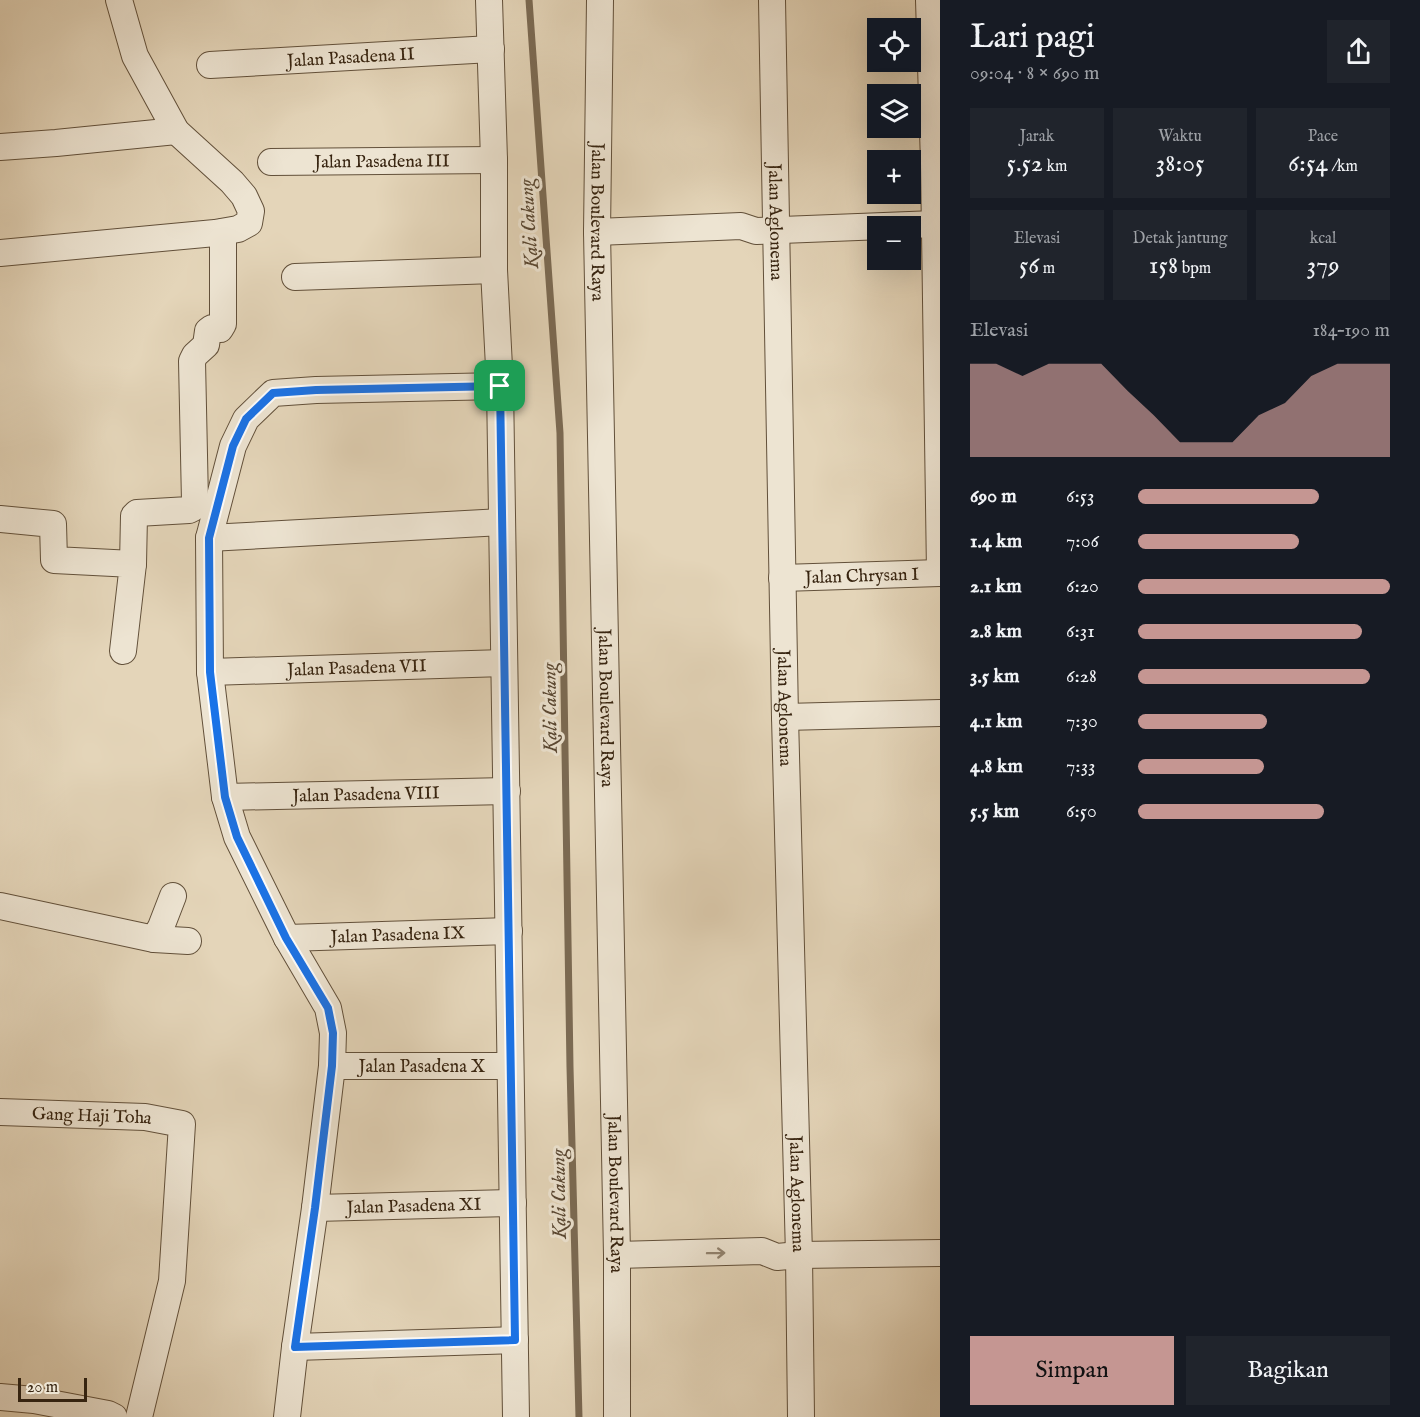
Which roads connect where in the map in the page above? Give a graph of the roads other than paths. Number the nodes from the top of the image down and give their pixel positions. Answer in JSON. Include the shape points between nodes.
{"nodes":[{"id":1,"x":119,"y":0,"type":"edge"},
{"id":2,"x":489,"y":0,"type":"edge"},
{"id":3,"x":600,"y":0,"type":"edge"},
{"id":4,"x":772,"y":0,"type":"edge"},
{"id":5,"x":929,"y":0,"type":"edge"},
{"id":6,"x":935,"y":28,"type":"edge"},
{"id":7,"x":491,"y":50,"type":"junction"},
{"id":8,"x":210,"y":65,"type":"dead end"},
{"id":9,"x":176,"y":131,"type":"junction"},
{"id":10,"x":0,"y":147,"type":"edge"},
{"id":11,"x":494,"y":160,"type":"junction"},
{"id":12,"x":271,"y":162,"type":"dead end"},
{"id":13,"x":937,"y":163,"type":"edge"},
{"id":14,"x":935,"y":224,"type":"junction"},
{"id":15,"x":766,"y":231,"type":"junction"},
{"id":16,"x":223,"y":232,"type":"junction"},
{"id":17,"x":597,"y":238,"type":"junction"},
{"id":18,"x":0,"y":253,"type":"edge"},
{"id":19,"x":494,"y":270,"type":"junction"},
{"id":20,"x":295,"y":277,"type":"dead end"},
{"id":21,"x":938,"y":296,"type":"edge"},
{"id":22,"x":500,"y":386,"type":"junction"},
{"id":23,"x":939,"y":434,"type":"edge"},
{"id":24,"x":0,"y":519,"type":"edge"},
{"id":25,"x":502,"y":522,"type":"junction"},
{"id":26,"x":209,"y":538,"type":"junction"},
{"id":27,"x":133,"y":564,"type":"junction"},
{"id":28,"x":940,"y":573,"type":"edge"},
{"id":29,"x":782,"y":578,"type":"junction"},
{"id":30,"x":123,"y":651,"type":"dead end"},
{"id":31,"x":504,"y":663,"type":"junction"},
{"id":32,"x":210,"y":672,"type":"junction"},
{"id":33,"x":940,"y":713,"type":"edge"},
{"id":34,"x":785,"y":717,"type":"junction"},
{"id":35,"x":507,"y":790,"type":"junction"},
{"id":36,"x":225,"y":797,"type":"junction"},
{"id":37,"x":173,"y":896,"type":"dead end"},
{"id":38,"x":0,"y":906,"type":"edge"},
{"id":39,"x":508,"y":931,"type":"junction"},
{"id":40,"x":286,"y":938,"type":"junction"},
{"id":41,"x":154,"y":939,"type":"junction"},
{"id":42,"x":188,"y":941,"type":"dead end"},
{"id":43,"x":332,"y":1066,"type":"junction"},
{"id":44,"x":510,"y":1066,"type":"junction"},
{"id":45,"x":0,"y":1112,"type":"edge"},
{"id":46,"x":513,"y":1203,"type":"junction"},
{"id":47,"x":315,"y":1208,"type":"junction"},
{"id":48,"x":940,"y":1253,"type":"edge"},
{"id":49,"x":788,"y":1256,"type":"junction"},
{"id":50,"x":617,"y":1263,"type":"junction"},
{"id":51,"x":515,"y":1340,"type":"junction"},
{"id":52,"x":295,"y":1347,"type":"junction"},
{"id":53,"x":0,"y":1397,"type":"edge"},
{"id":54,"x":114,"y":1417,"type":"edge"},
{"id":55,"x":139,"y":1417,"type":"edge"},
{"id":56,"x":287,"y":1417,"type":"edge"},
{"id":57,"x":516,"y":1417,"type":"edge"},
{"id":58,"x":617,"y":1417,"type":"edge"},
{"id":59,"x":801,"y":1417,"type":"edge"}],
"edges":[{"from":1,"to":9,"type":"street","via":[[135,56]]},
{"from":2,"to":7,"type":"street"},
{"from":3,"to":17,"type":"street","name":"Jalan Boulevard Raya"},
{"from":4,"to":15,"type":"street","name":"Jalan Aglonema"},
{"from":5,"to":6,"type":"street"},
{"from":6,"to":13,"type":"street"},
{"from":7,"to":8,"type":"street","name":"Jalan Pasadena II"},
{"from":7,"to":11,"type":"street"},
{"from":9,"to":10,"type":"street"},
{"from":9,"to":16,"type":"street","via":[[232,182],[251,211],[249,223]]},
{"from":11,"to":12,"type":"street","name":"Jalan Pasadena III"},
{"from":11,"to":19,"type":"street"},
{"from":13,"to":14,"type":"street"},
{"from":14,"to":15,"type":"street"},
{"from":14,"to":21,"type":"street"},
{"from":15,"to":17,"type":"street","via":[[741,226]]},
{"from":15,"to":29,"type":"street","name":"Jalan Aglonema"},
{"from":16,"to":18,"type":"street"},
{"from":16,"to":27,"type":"street","via":[[223,324],[220,329],[208,331],[206,345],[192,362],[195,502],[189,510],[137,513]]},
{"from":17,"to":50,"type":"street","name":"Jalan Boulevard Raya"},
{"from":19,"to":20,"type":"street"},
{"from":19,"to":22,"type":"street"},
{"from":21,"to":23,"type":"street"},
{"from":22,"to":25,"type":"street"},
{"from":22,"to":26,"type":"street","via":[[273,393],[246,419],[233,446]]},
{"from":23,"to":28,"type":"street"},
{"from":24,"to":27,"type":"street","via":[[53,524],[54,560]]},
{"from":25,"to":26,"type":"street"},
{"from":25,"to":31,"type":"street"},
{"from":26,"to":32,"type":"street"},
{"from":27,"to":30,"type":"street"},
{"from":28,"to":29,"type":"street","name":"Jalan Chrysan I"},
{"from":29,"to":34,"type":"street","name":"Jalan Aglonema"},
{"from":31,"to":32,"type":"street","name":"Jalan Pasadena VII"},
{"from":31,"to":35,"type":"street"},
{"from":32,"to":36,"type":"street"},
{"from":33,"to":34,"type":"street"},
{"from":34,"to":49,"type":"street","name":"Jalan Aglonema"},
{"from":35,"to":36,"type":"street","name":"Jalan Pasadena VIII"},
{"from":35,"to":39,"type":"street"},
{"from":36,"to":40,"type":"street","via":[[237,837]]},
{"from":37,"to":41,"type":"street"},
{"from":38,"to":41,"type":"street"},
{"from":39,"to":40,"type":"street","name":"Jalan Pasadena IX"},
{"from":39,"to":44,"type":"street"},
{"from":40,"to":43,"type":"street","via":[[328,1008],[333,1033]]},
{"from":41,"to":42,"type":"street"},
{"from":43,"to":44,"type":"street","name":"Jalan Pasadena X"},
{"from":43,"to":47,"type":"street"},
{"from":44,"to":46,"type":"street"},
{"from":45,"to":55,"type":"street","name":"Gang Haji Toha","via":[[145,1117],[182,1124],[172,1281]]},
{"from":46,"to":47,"type":"street","name":"Jalan Pasadena XI"},
{"from":46,"to":51,"type":"street"},
{"from":47,"to":52,"type":"street"},
{"from":48,"to":49,"type":"street"},
{"from":49,"to":50,"type":"street","via":[[762,1251]]},
{"from":49,"to":59,"type":"street","name":"Jalan Aglonema"},
{"from":50,"to":58,"type":"street","name":"Jalan Boulevard Raya"},
{"from":51,"to":52,"type":"street"},
{"from":51,"to":57,"type":"street"},
{"from":52,"to":56,"type":"street"},
{"from":53,"to":54,"type":"street"}]}
